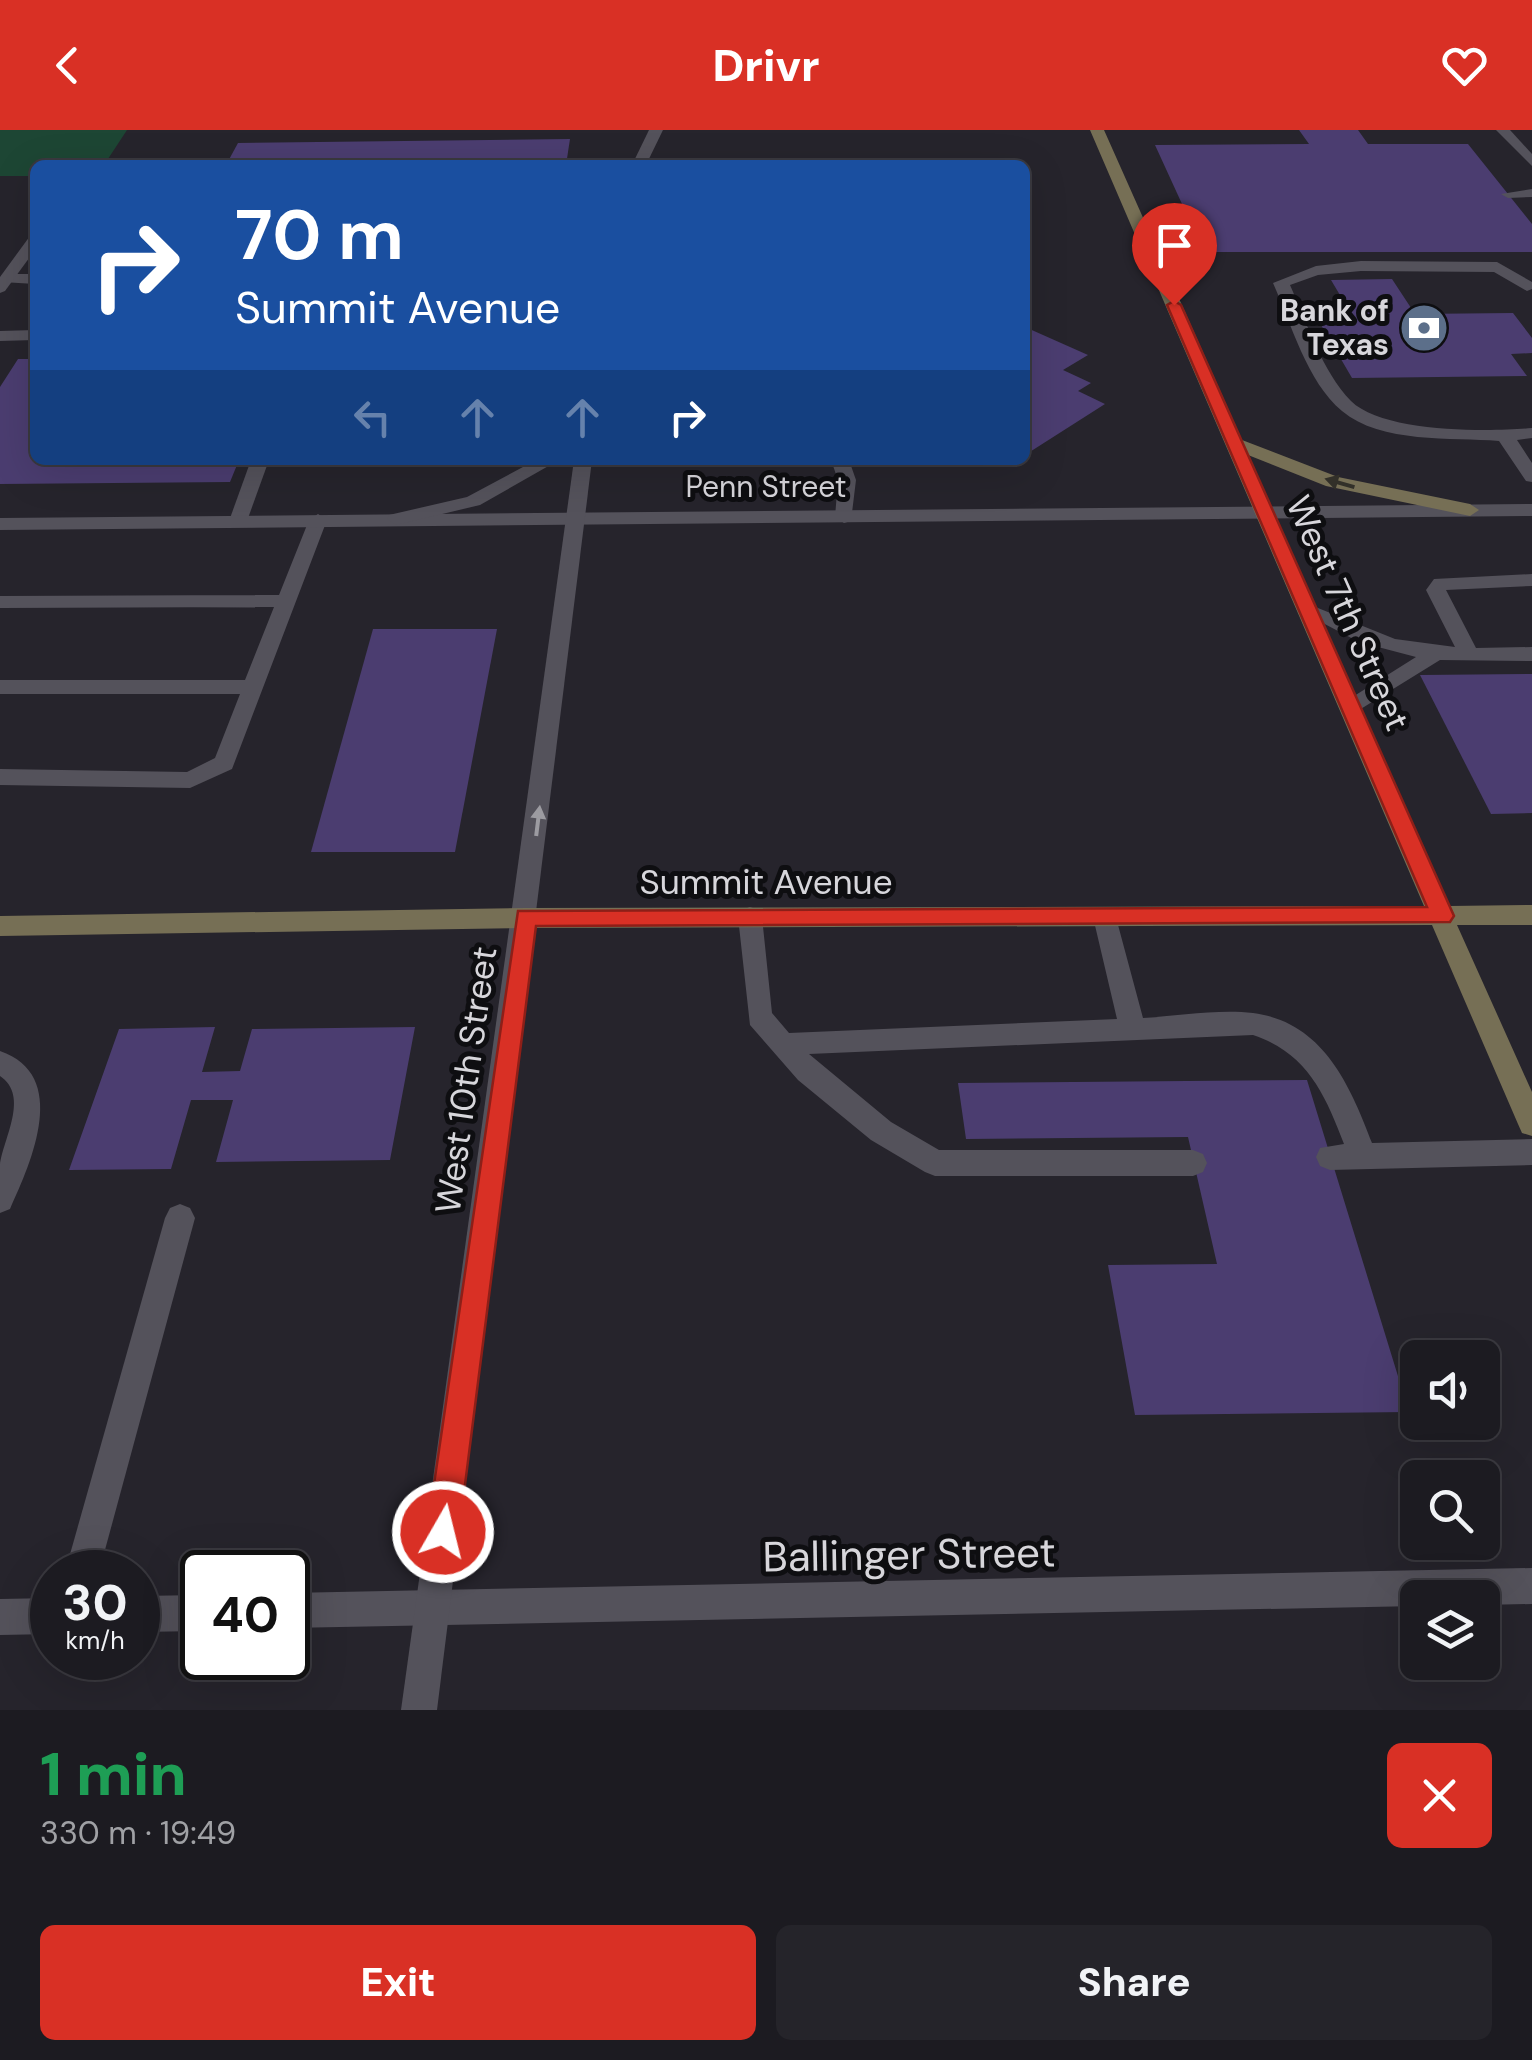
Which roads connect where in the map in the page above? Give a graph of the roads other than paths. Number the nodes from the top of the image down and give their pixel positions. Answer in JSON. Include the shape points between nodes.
{"nodes":[{"id":1,"x":656,"y":130,"type":"edge"},
{"id":2,"x":1097,"y":130,"type":"edge"},
{"id":3,"x":1504,"y":130,"type":"edge"},
{"id":4,"x":641,"y":160,"type":"edge"},
{"id":5,"x":1532,"y":162,"type":"edge"},
{"id":6,"x":1508,"y":194,"type":"dead end"},
{"id":7,"x":1532,"y":194,"type":"edge"},
{"id":8,"x":30,"y":246,"type":"edge"},
{"id":9,"x":30,"y":280,"type":"edge"},
{"id":10,"x":3,"y":284,"type":"edge"},
{"id":11,"x":1530,"y":288,"type":"edge"},
{"id":12,"x":30,"y":335,"type":"edge"},
{"id":13,"x":0,"y":336,"type":"edge"},
{"id":14,"x":1532,"y":433,"type":"edge"},
{"id":15,"x":1505,"y":436,"type":"junction"},
{"id":16,"x":1236,"y":444,"type":"junction"},
{"id":17,"x":258,"y":465,"type":"edge"},
{"id":18,"x":541,"y":465,"type":"edge"},
{"id":19,"x":582,"y":465,"type":"edge"},
{"id":20,"x":842,"y":465,"type":"edge"},
{"id":21,"x":1532,"y":477,"type":"edge"},
{"id":22,"x":1470,"y":510,"type":"junction"},
{"id":23,"x":1532,"y":510,"type":"edge"},
{"id":24,"x":1267,"y":515,"type":"junction"},
{"id":25,"x":575,"y":516,"type":"junction"},
{"id":26,"x":844,"y":517,"type":"junction"},
{"id":27,"x":396,"y":519,"type":"junction"},
{"id":28,"x":318,"y":520,"type":"junction"},
{"id":29,"x":238,"y":521,"type":"junction"},
{"id":30,"x":0,"y":524,"type":"edge"},
{"id":31,"x":1532,"y":580,"type":"edge"},
{"id":32,"x":286,"y":601,"type":"junction"},
{"id":33,"x":0,"y":602,"type":"edge"},
{"id":34,"x":1308,"y":610,"type":"junction"},
{"id":35,"x":1532,"y":654,"type":"edge"},
{"id":36,"x":1432,"y":656,"type":"junction"},
{"id":37,"x":1469,"y":656,"type":"junction"},
{"id":38,"x":0,"y":687,"type":"edge"},
{"id":39,"x":253,"y":687,"type":"junction"},
{"id":40,"x":1351,"y":708,"type":"junction"},
{"id":41,"x":0,"y":777,"type":"edge"},
{"id":42,"x":1532,"y":915,"type":"edge"},
{"id":43,"x":1442,"y":916,"type":"junction"},
{"id":44,"x":1105,"y":917,"type":"junction"},
{"id":45,"x":526,"y":918,"type":"junction"},
{"id":46,"x":750,"y":918,"type":"junction"},
{"id":47,"x":0,"y":926,"type":"edge"},
{"id":48,"x":1134,"y":1029,"type":"junction"},
{"id":49,"x":783,"y":1044,"type":"junction"},
{"id":50,"x":0,"y":1062,"type":"edge"},
{"id":51,"x":1532,"y":1124,"type":"edge"},
{"id":52,"x":1532,"y":1152,"type":"edge"},
{"id":53,"x":1363,"y":1156,"type":"junction"},
{"id":54,"x":1330,"y":1157,"type":"dead end"},
{"id":55,"x":1193,"y":1163,"type":"dead end"},
{"id":56,"x":0,"y":1200,"type":"edge"},
{"id":57,"x":180,"y":1218,"type":"dead end"},
{"id":58,"x":88,"y":1550,"type":"edge"},
{"id":59,"x":1532,"y":1586,"type":"edge"},
{"id":60,"x":432,"y":1609,"type":"junction"},
{"id":61,"x":310,"y":1612,"type":"edge"},
{"id":62,"x":30,"y":1616,"type":"edge"},
{"id":63,"x":0,"y":1617,"type":"edge"},
{"id":64,"x":419,"y":1710,"type":"edge"}],
"edges":[{"from":1,"to":4,"type":"street"},
{"from":2,"to":16,"type":"main road","name":"West 7th Street"},
{"from":3,"to":5,"type":"street"},
{"from":6,"to":7,"type":"street"},
{"from":8,"to":10,"type":"street"},
{"from":9,"to":10,"type":"street"},
{"from":11,"to":15,"type":"street","via":[[1497,266],[1361,266],[1282,283],[1309,347],[1350,410],[1386,423]]},
{"from":12,"to":13,"type":"street"},
{"from":14,"to":15,"type":"street"},
{"from":15,"to":21,"type":"street"},
{"from":22,"to":16,"type":"main road","one_way":true,"via":[[1333,482]]},
{"from":16,"to":24,"type":"main road","name":"West 7th Street"},
{"from":17,"to":29,"type":"street"},
{"from":18,"to":27,"type":"street","via":[[473,501]]},
{"from":19,"to":25,"type":"street","name":"West 10th Street"},
{"from":20,"to":26,"type":"street"},
{"from":22,"to":23,"type":"street","name":"Penn Street"},
{"from":22,"to":24,"type":"street","name":"Penn Street"},
{"from":24,"to":26,"type":"street","name":"Penn Street"},
{"from":24,"to":34,"type":"main road","name":"West 7th Street"},
{"from":25,"to":26,"type":"street","name":"Penn Street"},
{"from":25,"to":27,"type":"street","name":"Penn Street"},
{"from":45,"to":25,"type":"street","name":"West 10th Street","one_way":true},
{"from":27,"to":28,"type":"street","name":"Penn Street"},
{"from":28,"to":29,"type":"street","name":"Penn Street"},
{"from":28,"to":32,"type":"street"},
{"from":29,"to":30,"type":"street","name":"Penn Street"},
{"from":31,"to":37,"type":"street","via":[[1442,583],[1436,590]]},
{"from":32,"to":33,"type":"street"},
{"from":32,"to":39,"type":"street"},
{"from":34,"to":36,"type":"street","via":[[1374,642]]},
{"from":34,"to":40,"type":"main road","name":"West 7th Street"},
{"from":35,"to":37,"type":"street"},
{"from":36,"to":37,"type":"street"},
{"from":36,"to":40,"type":"street"},
{"from":38,"to":39,"type":"street"},
{"from":39,"to":41,"type":"street","via":[[224,763],[190,780]]},
{"from":40,"to":43,"type":"main road","name":"West 7th Street"},
{"from":42,"to":43,"type":"main road","name":"Summit Avenue"},
{"from":43,"to":44,"type":"main road","name":"Summit Avenue"},
{"from":43,"to":51,"type":"main road","name":"West 7th Street"},
{"from":44,"to":46,"type":"main road","name":"Summit Avenue"},
{"from":44,"to":48,"type":"street"},
{"from":45,"to":46,"type":"main road","name":"Summit Avenue"},
{"from":45,"to":47,"type":"main road","name":"Summit Avenue"},
{"from":45,"to":60,"type":"street","name":"West 10th Street"},
{"from":46,"to":49,"type":"street","via":[[759,1017]]},
{"from":48,"to":49,"type":"street"},
{"from":48,"to":53,"type":"street","via":[[1252,1024],[1287,1033],[1330,1074]]},
{"from":49,"to":55,"type":"street","via":[[881,1132],[935,1163]]},
{"from":50,"to":56,"type":"street","via":[[20,1077],[29,1097]]},
{"from":52,"to":53,"type":"street"},
{"from":53,"to":54,"type":"street"},
{"from":57,"to":58,"type":"street"},
{"from":59,"to":60,"type":"street","name":"Ballinger Street"},
{"from":60,"to":61,"type":"street","name":"Ballinger Street"},
{"from":60,"to":64,"type":"street","name":"West 10th Street"},
{"from":62,"to":63,"type":"street"}]}
